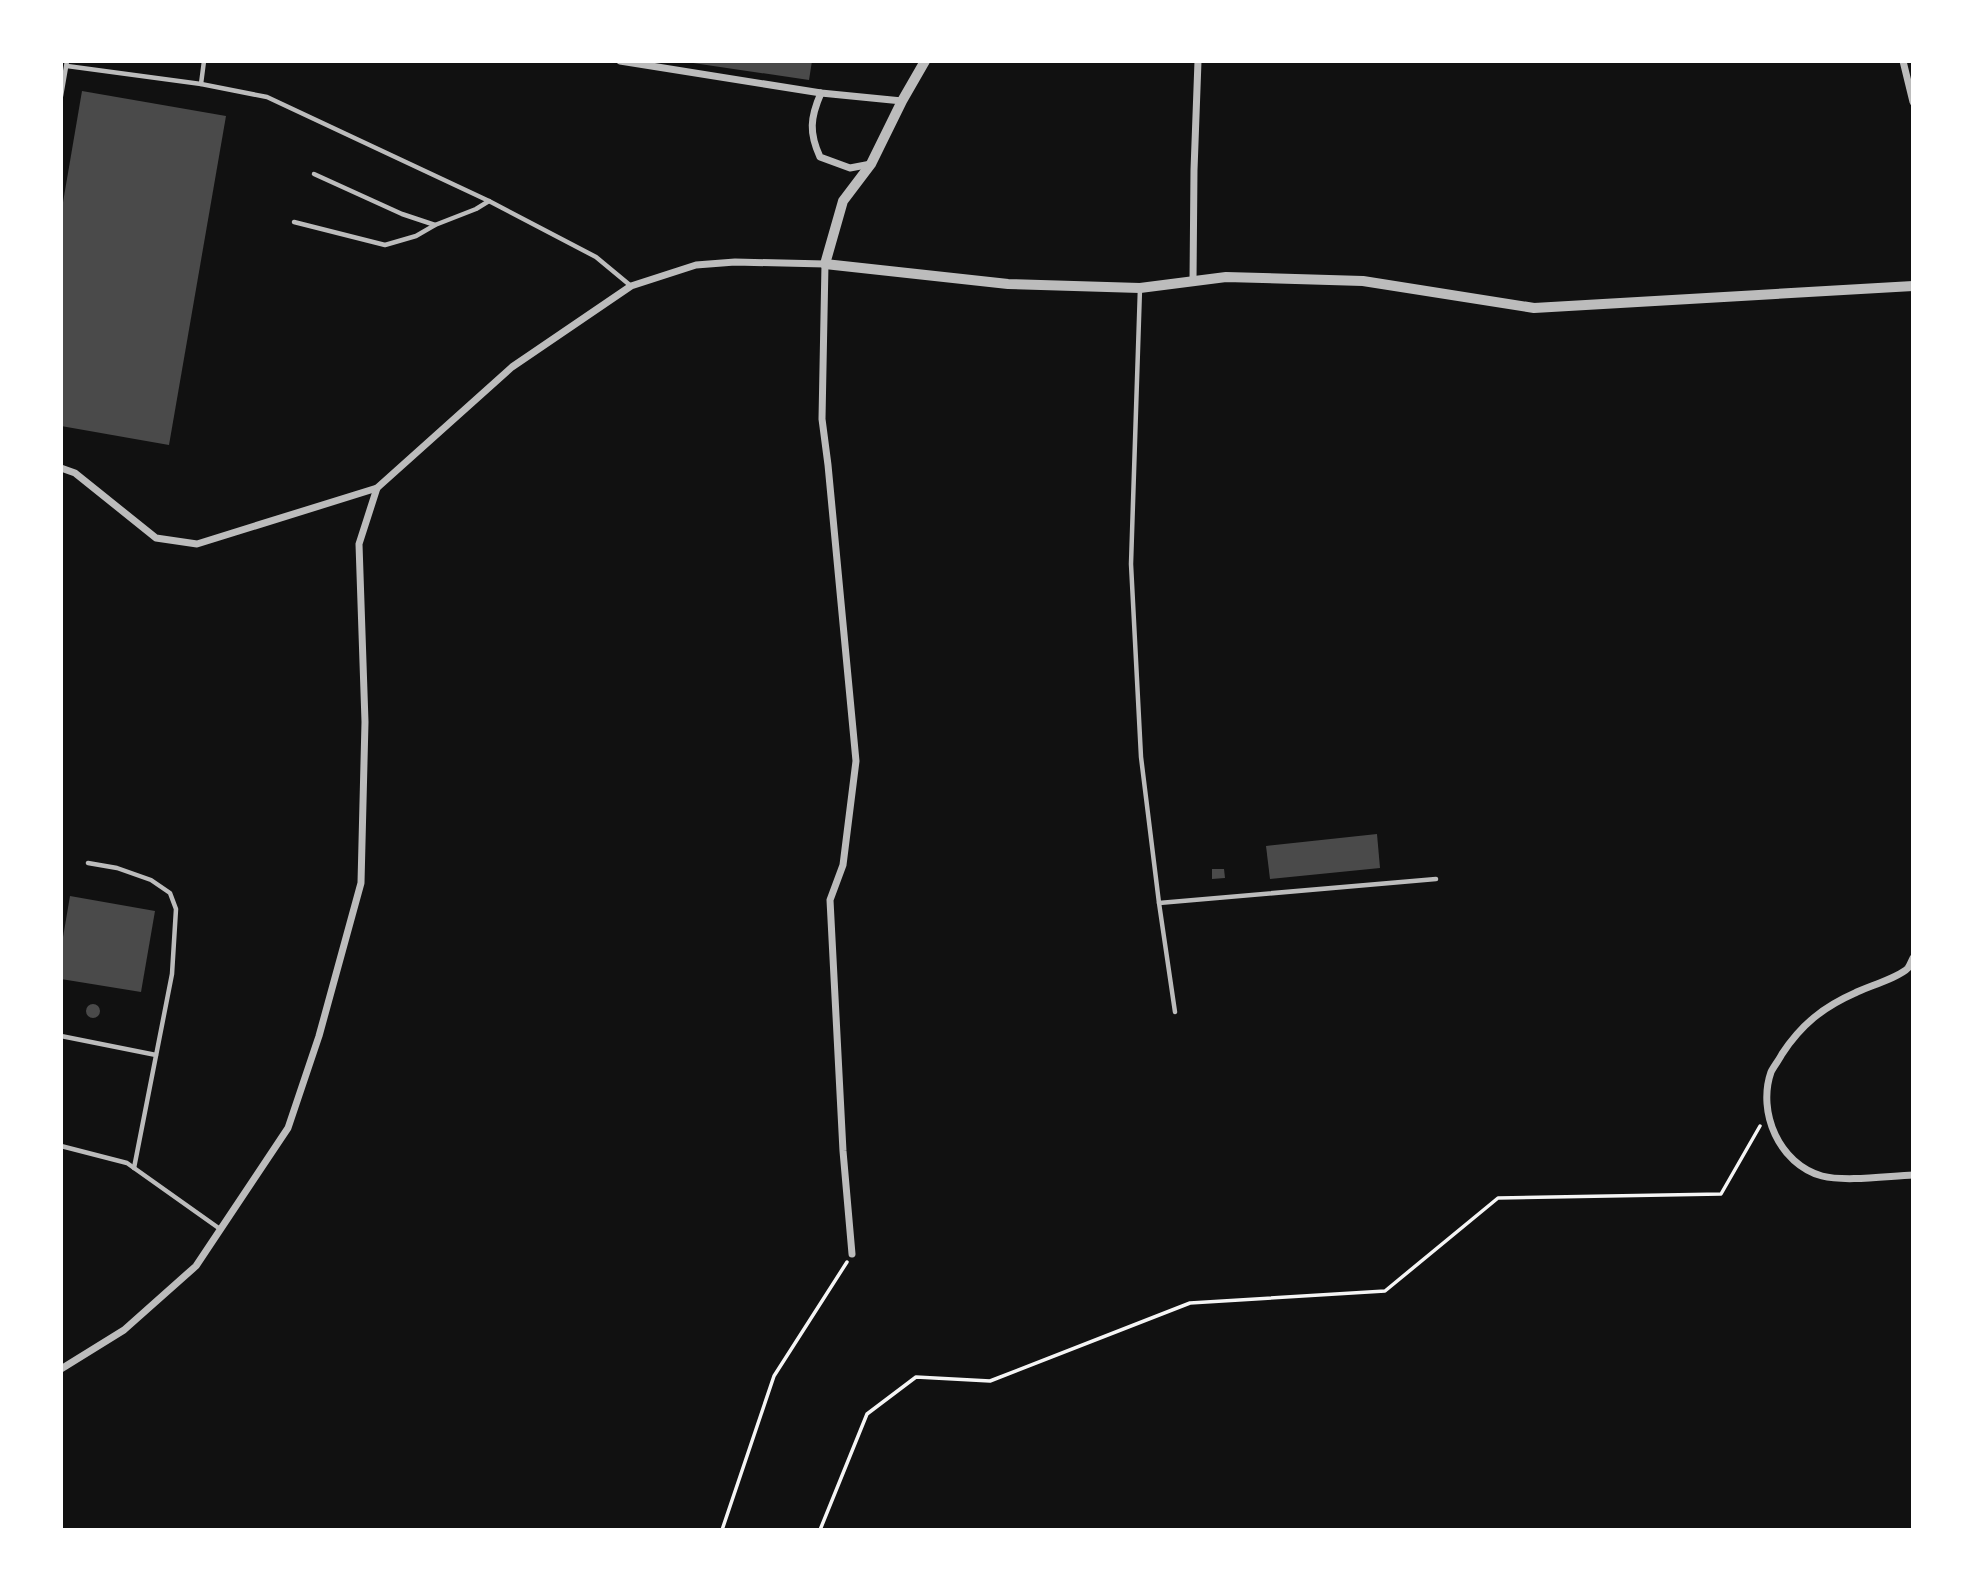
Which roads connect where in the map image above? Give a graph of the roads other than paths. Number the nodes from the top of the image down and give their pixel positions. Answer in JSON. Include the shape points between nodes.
{"nodes":[{"id":1,"x":204,"y":61,"type":"edge"},
{"id":2,"x":620,"y":61,"type":"edge"},
{"id":3,"x":925,"y":61,"type":"edge"},
{"id":4,"x":1198,"y":61,"type":"edge"},
{"id":5,"x":1903,"y":61,"type":"edge"},
{"id":6,"x":67,"y":64,"type":"edge"},
{"id":7,"x":201,"y":84,"type":"junction"},
{"id":8,"x":821,"y":93,"type":"junction"},
{"id":9,"x":61,"y":96,"type":"edge"},
{"id":10,"x":902,"y":101,"type":"junction"},
{"id":11,"x":1913,"y":102,"type":"edge"},
{"id":12,"x":872,"y":164,"type":"junction"},
{"id":13,"x":314,"y":174,"type":"dead end"},
{"id":14,"x":489,"y":201,"type":"junction"},
{"id":15,"x":294,"y":222,"type":"dead end"},
{"id":16,"x":435,"y":225,"type":"junction"},
{"id":17,"x":825,"y":264,"type":"junction"},
{"id":18,"x":1193,"y":281,"type":"junction"},
{"id":19,"x":631,"y":286,"type":"junction"},
{"id":20,"x":1913,"y":286,"type":"edge"},
{"id":21,"x":1140,"y":288,"type":"junction"},
{"id":22,"x":61,"y":468,"type":"edge"},
{"id":23,"x":377,"y":488,"type":"junction"},
{"id":24,"x":88,"y":863,"type":"dead end"},
{"id":25,"x":1436,"y":879,"type":"dead end"},
{"id":26,"x":1159,"y":903,"type":"junction"},
{"id":27,"x":1913,"y":958,"type":"edge"},
{"id":28,"x":1175,"y":1012,"type":"dead end"},
{"id":29,"x":61,"y":1036,"type":"edge"},
{"id":30,"x":156,"y":1055,"type":"junction"},
{"id":31,"x":61,"y":1146,"type":"edge"},
{"id":32,"x":134,"y":1168,"type":"junction"},
{"id":33,"x":1913,"y":1175,"type":"edge"},
{"id":34,"x":221,"y":1230,"type":"junction"},
{"id":35,"x":852,"y":1254,"type":"road end"},
{"id":36,"x":61,"y":1369,"type":"edge"}],
"edges":[{"from":1,"to":7,"type":"lane"},
{"from":2,"to":8,"type":"street"},
{"from":3,"to":10,"type":"street"},
{"from":4,"to":18,"type":"street"},
{"from":5,"to":11,"type":"street"},
{"from":6,"to":7,"type":"lane"},
{"from":6,"to":9,"type":"lane"},
{"from":7,"to":14,"type":"lane","via":[[267,97]]},
{"from":8,"to":10,"type":"street"},
{"from":8,"to":12,"type":"street","via":[[811,128],[820,158],[850,167]]},
{"from":10,"to":12,"type":"street"},
{"from":12,"to":17,"type":"street","via":[[842,201]]},
{"from":13,"to":16,"type":"lane"},
{"from":14,"to":16,"type":"lane"},
{"from":14,"to":19,"type":"lane","via":[[596,257]]},
{"from":15,"to":16,"type":"lane","via":[[385,245]]},
{"from":17,"to":19,"type":"street","via":[[696,265]]},
{"from":17,"to":21,"type":"street","via":[[1008,284]]},
{"from":17,"to":35,"type":"street","via":[[822,419],[856,761],[843,865],[830,900]]},
{"from":18,"to":20,"type":"street","via":[[1226,276],[1363,281],[1534,308]]},
{"from":18,"to":21,"type":"street"},
{"from":19,"to":23,"type":"street","via":[[512,367]]},
{"from":21,"to":26,"type":"lane","via":[[1131,564],[1141,757]]},
{"from":22,"to":23,"type":"street","via":[[75,473],[156,538],[197,544]]},
{"from":23,"to":34,"type":"street","via":[[359,544],[365,722],[361,883],[288,1128]]},
{"from":24,"to":30,"type":"lane","via":[[151,880],[170,893],[176,909],[172,974]]},
{"from":25,"to":26,"type":"lane"},
{"from":26,"to":28,"type":"lane"},
{"from":27,"to":33,"type":"street","via":[[1907,969],[1818,1013],[1795,1034],[1772,1071],[1766,1098],[1775,1139],[1808,1170],[1823,1177]]},
{"from":29,"to":30,"type":"lane"},
{"from":30,"to":32,"type":"lane"},
{"from":31,"to":32,"type":"lane"},
{"from":32,"to":34,"type":"lane"},
{"from":34,"to":36,"type":"street","via":[[196,1266],[170,1291],[124,1330]]}]}
